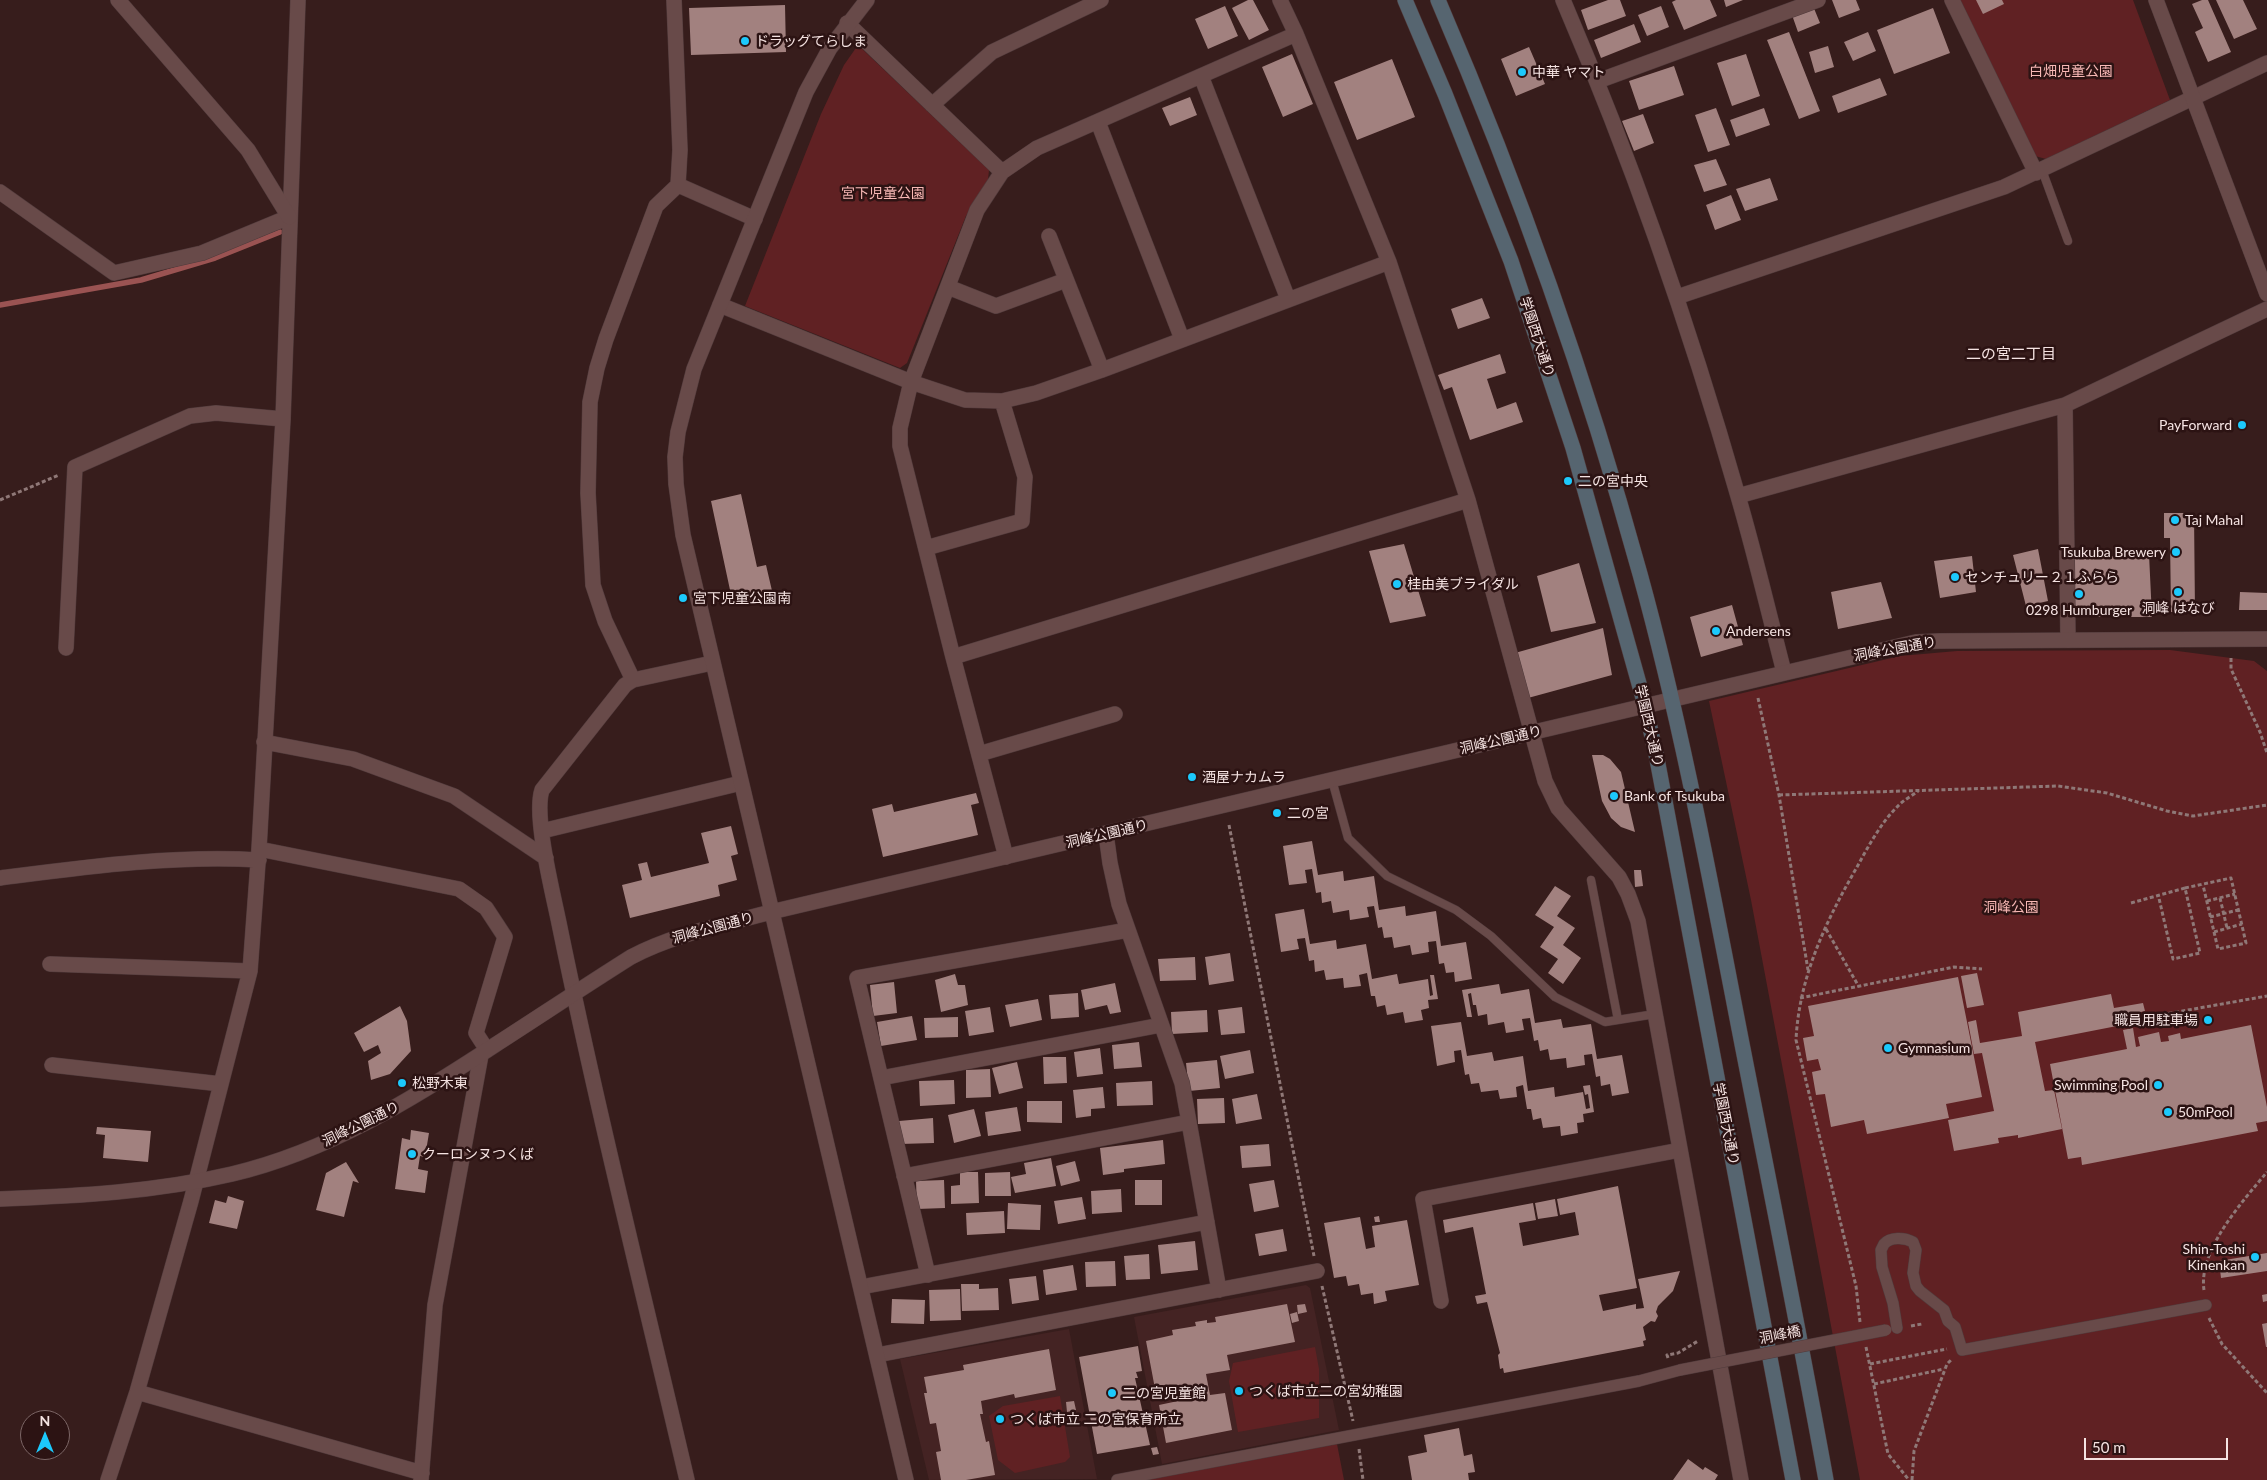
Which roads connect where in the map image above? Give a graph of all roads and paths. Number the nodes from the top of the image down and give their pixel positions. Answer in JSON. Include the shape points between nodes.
{"nodes":[{"id":1,"x":118,"y":0,"type":"edge"},
{"id":2,"x":298,"y":0,"type":"edge"},
{"id":3,"x":674,"y":0,"type":"edge"},
{"id":4,"x":866,"y":0,"type":"edge"},
{"id":5,"x":1101,"y":0,"type":"edge"},
{"id":6,"x":1280,"y":0,"type":"edge"},
{"id":7,"x":1405,"y":0,"type":"edge"},
{"id":8,"x":1438,"y":0,"type":"edge"},
{"id":9,"x":1818,"y":0,"type":"edge"},
{"id":10,"x":1952,"y":0,"type":"edge"},
{"id":11,"x":2156,"y":0,"type":"edge"},
{"id":12,"x":1566,"y":1,"type":"edge"},
{"id":13,"x":847,"y":24,"type":"junction"},
{"id":14,"x":1296,"y":34,"type":"junction"},
{"id":15,"x":2267,"y":63,"type":"edge"},
{"id":16,"x":1201,"y":76,"type":"junction"},
{"id":17,"x":1598,"y":81,"type":"junction"},
{"id":18,"x":2194,"y":99,"type":"junction"},
{"id":19,"x":932,"y":105,"type":"junction"},
{"id":20,"x":1098,"y":122,"type":"junction"},
{"id":21,"x":1002,"y":172,"type":"junction"},
{"id":22,"x":2039,"y":172,"type":"junction"},
{"id":23,"x":678,"y":184,"type":"junction"},
{"id":24,"x":0,"y":192,"type":"edge"},
{"id":25,"x":290,"y":217,"type":"junction"},
{"id":26,"x":755,"y":219,"type":"junction"},
{"id":27,"x":1049,"y":236,"type":"dead end"},
{"id":28,"x":2068,"y":241,"type":"dead end"},
{"id":29,"x":1389,"y":262,"type":"junction"},
{"id":30,"x":1066,"y":280,"type":"junction"},
{"id":31,"x":948,"y":286,"type":"junction"},
{"id":32,"x":2267,"y":294,"type":"edge"},
{"id":33,"x":1677,"y":297,"type":"junction"},
{"id":34,"x":1288,"y":299,"type":"junction"},
{"id":35,"x":720,"y":305,"type":"junction"},
{"id":36,"x":2267,"y":308,"type":"edge"},
{"id":37,"x":1182,"y":339,"type":"junction"},
{"id":38,"x":1102,"y":370,"type":"junction"},
{"id":39,"x":911,"y":382,"type":"junction"},
{"id":40,"x":1002,"y":401,"type":"junction"},
{"id":41,"x":2065,"y":405,"type":"junction"},
{"id":42,"x":282,"y":419,"type":"junction"},
{"id":43,"x":75,"y":467,"type":"junction"},
{"id":44,"x":1738,"y":496,"type":"junction"},
{"id":45,"x":0,"y":500,"type":"edge"},
{"id":46,"x":1468,"y":500,"type":"junction"},
{"id":47,"x":926,"y":548,"type":"junction"},
{"id":48,"x":2267,"y":639,"type":"edge"},
{"id":49,"x":2068,"y":640,"type":"junction"},
{"id":50,"x":66,"y":648,"type":"dead end"},
{"id":51,"x":953,"y":657,"type":"junction"},
{"id":52,"x":2231,"y":658,"type":"dead end"},
{"id":53,"x":712,"y":662,"type":"junction"},
{"id":54,"x":1784,"y":672,"type":"junction"},
{"id":55,"x":633,"y":680,"type":"junction"},
{"id":56,"x":1758,"y":698,"type":"dead end"},
{"id":57,"x":1672,"y":699,"type":"junction"},
{"id":58,"x":1644,"y":705,"type":"junction"},
{"id":59,"x":1115,"y":714,"type":"dead end"},
{"id":60,"x":1531,"y":732,"type":"junction"},
{"id":61,"x":264,"y":742,"type":"junction"},
{"id":62,"x":2267,"y":753,"type":"edge"},
{"id":63,"x":979,"y":754,"type":"junction"},
{"id":64,"x":1332,"y":780,"type":"junction"},
{"id":65,"x":741,"y":783,"type":"junction"},
{"id":66,"x":1918,"y":791,"type":"junction"},
{"id":67,"x":1779,"y":795,"type":"junction"},
{"id":68,"x":2267,"y":805,"type":"edge"},
{"id":69,"x":1229,"y":824,"type":"dead end"},
{"id":70,"x":542,"y":831,"type":"junction"},
{"id":71,"x":1106,"y":834,"type":"junction"},
{"id":72,"x":259,"y":855,"type":"junction"},
{"id":73,"x":1006,"y":857,"type":"junction"},
{"id":74,"x":546,"y":858,"type":"junction"},
{"id":75,"x":0,"y":878,"type":"edge"},
{"id":76,"x":1591,"y":880,"type":"dead end"},
{"id":77,"x":2203,"y":884,"type":"junction"},
{"id":78,"x":2185,"y":888,"type":"junction"},
{"id":79,"x":2158,"y":894,"type":"junction"},
{"id":80,"x":2235,"y":894,"type":"junction"},
{"id":81,"x":2220,"y":898,"type":"junction"},
{"id":82,"x":2207,"y":901,"type":"junction"},
{"id":83,"x":2131,"y":903,"type":"dead end"},
{"id":84,"x":2238,"y":910,"type":"junction"},
{"id":85,"x":771,"y":912,"type":"junction"},
{"id":86,"x":2224,"y":913,"type":"junction"},
{"id":87,"x":2210,"y":917,"type":"junction"},
{"id":88,"x":2242,"y":924,"type":"junction"},
{"id":89,"x":1826,"y":928,"type":"junction"},
{"id":90,"x":2227,"y":928,"type":"junction"},
{"id":91,"x":1128,"y":930,"type":"junction"},
{"id":92,"x":2214,"y":932,"type":"junction"},
{"id":93,"x":50,"y":964,"type":"dead end"},
{"id":94,"x":1982,"y":969,"type":"dead end"},
{"id":95,"x":1808,"y":970,"type":"junction"},
{"id":96,"x":250,"y":971,"type":"junction"},
{"id":97,"x":1859,"y":987,"type":"junction"},
{"id":98,"x":574,"y":994,"type":"junction"},
{"id":99,"x":2267,"y":996,"type":"edge"},
{"id":100,"x":1800,"y":998,"type":"junction"},
{"id":101,"x":1655,"y":1014,"type":"junction"},
{"id":102,"x":2143,"y":1018,"type":"dead end"},
{"id":103,"x":1618,"y":1020,"type":"junction"},
{"id":104,"x":1161,"y":1026,"type":"junction"},
{"id":105,"x":484,"y":1053,"type":"junction"},
{"id":106,"x":52,"y":1065,"type":"dead end"},
{"id":107,"x":881,"y":1078,"type":"junction"},
{"id":108,"x":221,"y":1084,"type":"junction"},
{"id":109,"x":1188,"y":1122,"type":"junction"},
{"id":110,"x":1680,"y":1150,"type":"junction"},
{"id":111,"x":2267,"y":1172,"type":"edge"},
{"id":112,"x":904,"y":1176,"type":"junction"},
{"id":113,"x":196,"y":1181,"type":"junction"},
{"id":114,"x":0,"y":1199,"type":"edge"},
{"id":115,"x":1207,"y":1222,"type":"junction"},
{"id":116,"x":1317,"y":1271,"type":"junction"},
{"id":117,"x":928,"y":1275,"type":"junction"},
{"id":118,"x":861,"y":1287,"type":"junction"},
{"id":119,"x":1219,"y":1290,"type":"junction"},
{"id":120,"x":1441,"y":1301,"type":"dead end"},
{"id":121,"x":2206,"y":1304,"type":"junction"},
{"id":122,"x":1922,"y":1324,"type":"dead end"},
{"id":123,"x":1917,"y":1325,"type":"dead end"},
{"id":124,"x":1862,"y":1331,"type":"dead end"},
{"id":125,"x":1701,"y":1334,"type":"dead end"},
{"id":126,"x":1864,"y":1339,"type":"dead end"},
{"id":127,"x":1961,"y":1348,"type":"junction"},
{"id":128,"x":877,"y":1355,"type":"junction"},
{"id":129,"x":1870,"y":1364,"type":"junction"},
{"id":130,"x":1945,"y":1369,"type":"junction"},
{"id":131,"x":1676,"y":1372,"type":"junction"},
{"id":132,"x":1874,"y":1384,"type":"junction"},
{"id":133,"x":137,"y":1392,"type":"junction"},
{"id":134,"x":2267,"y":1393,"type":"edge"},
{"id":135,"x":1357,"y":1435,"type":"junction"},
{"id":136,"x":421,"y":1476,"type":"edge"},
{"id":137,"x":108,"y":1480,"type":"edge"},
{"id":138,"x":687,"y":1480,"type":"edge"},
{"id":139,"x":906,"y":1480,"type":"edge"},
{"id":140,"x":1117,"y":1480,"type":"edge"},
{"id":141,"x":1363,"y":1480,"type":"edge"},
{"id":142,"x":1741,"y":1480,"type":"edge"},
{"id":143,"x":1793,"y":1480,"type":"edge"},
{"id":144,"x":1826,"y":1480,"type":"edge"},
{"id":145,"x":1911,"y":1480,"type":"edge"}],
"edges":[{"from":1,"to":25,"type":"street","via":[[248,150]]},
{"from":2,"to":25,"type":"street"},
{"from":3,"to":23,"type":"street","via":[[680,150]]},
{"from":4,"to":13,"type":"street"},
{"from":5,"to":19,"type":"street","via":[[992,52]]},
{"from":6,"to":14,"type":"street"},
{"from":7,"to":58,"type":"main road","name":"学園西大通り","via":[[1511,261],[1573,448]]},
{"from":8,"to":57,"type":"main road","name":"学園西大通り","via":[[1539,254],[1605,454]]},
{"from":9,"to":17,"type":"street"},
{"from":10,"to":22,"type":"street"},
{"from":11,"to":18,"type":"street"},
{"from":12,"to":17,"type":"street"},
{"from":13,"to":19,"type":"street"},
{"from":13,"to":26,"type":"street","via":[[806,92]]},
{"from":14,"to":16,"type":"street"},
{"from":14,"to":29,"type":"street"},
{"from":15,"to":18,"type":"street"},
{"from":16,"to":20,"type":"street"},
{"from":16,"to":34,"type":"street"},
{"from":17,"to":33,"type":"street"},
{"from":18,"to":22,"type":"street"},
{"from":18,"to":32,"type":"street"},
{"from":19,"to":21,"type":"street"},
{"from":20,"to":21,"type":"street","via":[[1037,148]]},
{"from":20,"to":37,"type":"street"},
{"from":21,"to":31,"type":"street","via":[[977,210]]},
{"from":22,"to":28,"type":"lane"},
{"from":22,"to":33,"type":"street","via":[[2004,187]]},
{"from":23,"to":26,"type":"street"},
{"from":23,"to":55,"type":"street","via":[[656,206],[606,338],[590,402],[588,493],[593,585],[605,621]]},
{"from":24,"to":25,"type":"street","via":[[114,274],[202,253]]},
{"from":25,"to":42,"type":"street"},
{"from":26,"to":35,"type":"street"},
{"from":27,"to":30,"type":"street"},
{"from":29,"to":34,"type":"street"},
{"from":29,"to":46,"type":"street"},
{"from":30,"to":31,"type":"street","via":[[996,306]]},
{"from":30,"to":38,"type":"street"},
{"from":31,"to":39,"type":"street"},
{"from":33,"to":44,"type":"street"},
{"from":34,"to":37,"type":"street"},
{"from":35,"to":39,"type":"street"},
{"from":35,"to":53,"type":"street","via":[[694,369],[675,458],[682,535]]},
{"from":36,"to":41,"type":"street"},
{"from":37,"to":38,"type":"street"},
{"from":38,"to":40,"type":"street"},
{"from":39,"to":40,"type":"street","via":[[964,400]]},
{"from":39,"to":47,"type":"street","via":[[900,428],[900,446]]},
{"from":40,"to":47,"type":"street","via":[[1025,477],[1022,521]]},
{"from":41,"to":44,"type":"street"},
{"from":41,"to":49,"type":"street"},
{"from":42,"to":43,"type":"street","via":[[216,413],[190,416]]},
{"from":42,"to":61,"type":"street"},
{"from":43,"to":45,"type":"path"},
{"from":43,"to":50,"type":"street"},
{"from":44,"to":54,"type":"street"},
{"from":46,"to":51,"type":"street"},
{"from":46,"to":60,"type":"street"},
{"from":47,"to":51,"type":"street"},
{"from":48,"to":49,"type":"street","name":"洞峰公園通り"},
{"from":49,"to":54,"type":"street","name":"洞峰公園通り","via":[[1916,642]]},
{"from":51,"to":63,"type":"street"},
{"from":52,"to":62,"type":"path","via":[[2231,669]]},
{"from":53,"to":55,"type":"street"},
{"from":53,"to":65,"type":"street"},
{"from":54,"to":57,"type":"street","name":"洞峰公園通り"},
{"from":55,"to":70,"type":"street","via":[[625,685],[542,790],[539,801]]},
{"from":56,"to":67,"type":"path"},
{"from":57,"to":58,"type":"street","name":"洞峰公園通り"},
{"from":57,"to":144,"type":"main road","name":"学園西大通り","via":[[1710,878]]},
{"from":58,"to":60,"type":"street","name":"洞峰公園通り"},
{"from":58,"to":143,"type":"main road","name":"学園西大通り","via":[[1657,759]]},
{"from":59,"to":63,"type":"street"},
{"from":60,"to":64,"type":"street","name":"洞峰公園通り"},
{"from":60,"to":101,"type":"street","via":[[1544,781],[1558,808],[1619,877],[1628,894],[1638,921]]},
{"from":61,"to":72,"type":"street"},
{"from":61,"to":74,"type":"street","via":[[354,758],[454,796]]},
{"from":63,"to":73,"type":"street"},
{"from":64,"to":71,"type":"street","name":"洞峰公園通り"},
{"from":64,"to":103,"type":"lane","via":[[1348,838],[1380,871],[1456,910],[1491,936],[1555,997],[1605,1022]]},
{"from":65,"to":70,"type":"street"},
{"from":65,"to":85,"type":"street"},
{"from":66,"to":67,"type":"path"},
{"from":66,"to":68,"type":"path","via":[[2058,786],[2107,793],[2193,816]]},
{"from":66,"to":89,"type":"path","via":[[1897,806],[1870,842]]},
{"from":67,"to":95,"type":"path"},
{"from":69,"to":116,"type":"path"},
{"from":70,"to":74,"type":"street"},
{"from":71,"to":73,"type":"street","name":"洞峰公園通り"},
{"from":71,"to":91,"type":"street","via":[[1119,904]]},
{"from":72,"to":75,"type":"street","via":[[114,864]]},
{"from":72,"to":96,"type":"street"},
{"from":72,"to":105,"type":"street","via":[[459,889],[486,908],[505,937],[476,1033]]},
{"from":73,"to":85,"type":"street","name":"洞峰公園通り"},
{"from":74,"to":98,"type":"street"},
{"from":76,"to":103,"type":"lane"},
{"from":77,"to":78,"type":"path"},
{"from":77,"to":80,"type":"path","via":[[2231,878]]},
{"from":77,"to":82,"type":"path"},
{"from":78,"to":79,"type":"path"},
{"from":78,"to":79,"type":"path","via":[[2200,953],[2173,959]]},
{"from":79,"to":83,"type":"path"},
{"from":80,"to":81,"type":"path"},
{"from":80,"to":84,"type":"path"},
{"from":81,"to":82,"type":"path"},
{"from":81,"to":86,"type":"path"},
{"from":82,"to":87,"type":"path"},
{"from":84,"to":86,"type":"path"},
{"from":84,"to":88,"type":"path"},
{"from":85,"to":98,"type":"street","name":"洞峰公園通り","via":[[658,943]]},
{"from":85,"to":118,"type":"street"},
{"from":86,"to":87,"type":"path"},
{"from":86,"to":90,"type":"path"},
{"from":87,"to":92,"type":"path"},
{"from":88,"to":90,"type":"path"},
{"from":88,"to":92,"type":"path","via":[[2246,943],[2218,949]]},
{"from":89,"to":95,"type":"path"},
{"from":89,"to":97,"type":"path"},
{"from":90,"to":92,"type":"path"},
{"from":91,"to":104,"type":"street"},
{"from":91,"to":107,"type":"street","via":[[857,978]]},
{"from":93,"to":96,"type":"street"},
{"from":94,"to":97,"type":"path","via":[[1954,967]]},
{"from":95,"to":100,"type":"path"},
{"from":96,"to":108,"type":"street"},
{"from":97,"to":100,"type":"path"},
{"from":98,"to":105,"type":"street","name":"洞峰公園通り"},
{"from":98,"to":138,"type":"street"},
{"from":99,"to":102,"type":"path"},
{"from":100,"to":124,"type":"path","via":[[1796,1040],[1856,1286]]},
{"from":101,"to":103,"type":"lane"},
{"from":101,"to":110,"type":"street"},
{"from":104,"to":107,"type":"street"},
{"from":104,"to":109,"type":"street","via":[[1182,1083]]},
{"from":105,"to":113,"type":"street","name":"洞峰公園通り","via":[[387,1113],[336,1138],[234,1174]]},
{"from":105,"to":136,"type":"street","via":[[435,1306]]},
{"from":106,"to":108,"type":"street"},
{"from":107,"to":112,"type":"street"},
{"from":108,"to":113,"type":"street"},
{"from":109,"to":112,"type":"street"},
{"from":109,"to":115,"type":"street"},
{"from":110,"to":120,"type":"street","via":[[1423,1199]]},
{"from":110,"to":142,"type":"street"},
{"from":111,"to":121,"type":"path","via":[[2235,1211],[2217,1240],[2206,1267],[2203,1285]]},
{"from":112,"to":117,"type":"street"},
{"from":113,"to":114,"type":"street","name":"洞峰公園通り","via":[[145,1191]]},
{"from":113,"to":133,"type":"street"},
{"from":115,"to":117,"type":"street"},
{"from":115,"to":119,"type":"street"},
{"from":116,"to":119,"type":"street"},
{"from":116,"to":135,"type":"path"},
{"from":117,"to":118,"type":"street"},
{"from":118,"to":128,"type":"street"},
{"from":119,"to":128,"type":"street"},
{"from":121,"to":127,"type":"street"},
{"from":121,"to":134,"type":"path","via":[[2209,1322],[2222,1344]]},
{"from":122,"to":123,"type":"path"},
{"from":125,"to":131,"type":"path","via":[[1694,1345],[1667,1355]]},
{"from":126,"to":129,"type":"path"},
{"from":127,"to":129,"type":"path"},
{"from":127,"to":130,"type":"path"},
{"from":127,"to":131,"type":"street","name":"洞峰橋","bridge":true,"via":[[1955,1326],[1948,1321],[1944,1310],[1916,1286],[1913,1242],[1891,1238],[1884,1244],[1881,1258],[1896,1328]]},
{"from":128,"to":139,"type":"street"},
{"from":129,"to":132,"type":"path"},
{"from":130,"to":132,"type":"path"},
{"from":130,"to":145,"type":"path","via":[[1914,1451]]},
{"from":131,"to":135,"type":"street","name":"洞峰橋"},
{"from":132,"to":145,"type":"path","via":[[1888,1454]]},
{"from":133,"to":136,"type":"street"},
{"from":133,"to":137,"type":"street"},
{"from":135,"to":140,"type":"street","name":"洞峰橋"},
{"from":135,"to":141,"type":"path"}]}
